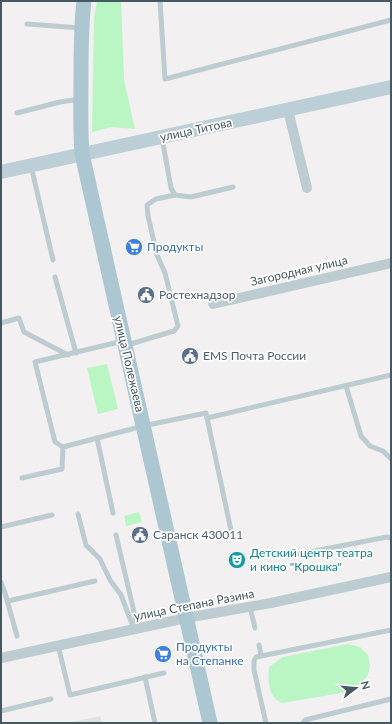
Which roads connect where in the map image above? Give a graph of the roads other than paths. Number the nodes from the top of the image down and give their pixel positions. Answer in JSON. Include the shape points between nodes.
{"nodes":[{"id":1,"x":84,"y":1,"type":"edge"},
{"id":2,"x":160,"y":1,"type":"edge"},
{"id":3,"x":391,"y":20,"type":"edge"},
{"id":4,"x":27,"y":24,"type":"dead end"},
{"id":5,"x":82,"y":28,"type":"junction"},
{"id":6,"x":391,"y":87,"type":"edge"},
{"id":7,"x":80,"y":99,"type":"junction"},
{"id":8,"x":288,"y":110,"type":"junction"},
{"id":9,"x":18,"y":113,"type":"dead end"},
{"id":10,"x":161,"y":137,"type":"junction"},
{"id":11,"x":82,"y":154,"type":"junction"},
{"id":12,"x":31,"y":165,"type":"junction"},
{"id":13,"x":1,"y":172,"type":"edge"},
{"id":14,"x":232,"y":187,"type":"dead end"},
{"id":15,"x":307,"y":188,"type":"dead end"},
{"id":16,"x":175,"y":195,"type":"junction"},
{"id":17,"x":53,"y":260,"type":"dead end"},
{"id":18,"x":391,"y":263,"type":"edge"},
{"id":19,"x":55,"y":277,"type":"dead end"},
{"id":20,"x":213,"y":304,"type":"dead end"},
{"id":21,"x":1,"y":323,"type":"edge"},
{"id":22,"x":125,"y":343,"type":"junction"},
{"id":23,"x":76,"y":353,"type":"junction"},
{"id":24,"x":68,"y":355,"type":"junction"},
{"id":25,"x":391,"y":375,"type":"edge"},
{"id":26,"x":346,"y":386,"type":"junction"},
{"id":27,"x":207,"y":418,"type":"junction"},
{"id":28,"x":143,"y":426,"type":"junction"},
{"id":29,"x":97,"y":438,"type":"junction"},
{"id":30,"x":63,"y":447,"type":"junction"},
{"id":31,"x":391,"y":459,"type":"edge"},
{"id":32,"x":22,"y":478,"type":"dead end"},
{"id":33,"x":114,"y":513,"type":"dead end"},
{"id":34,"x":78,"y":514,"type":"dead end"},
{"id":35,"x":52,"y":515,"type":"dead end"},
{"id":36,"x":1,"y":527,"type":"edge"},
{"id":37,"x":116,"y":535,"type":"dead end"},
{"id":38,"x":232,"y":535,"type":"dead end"},
{"id":39,"x":390,"y":537,"type":"edge"},
{"id":40,"x":288,"y":556,"type":"dead end"},
{"id":41,"x":391,"y":577,"type":"edge"},
{"id":42,"x":95,"y":581,"type":"dead end"},
{"id":43,"x":1,"y":582,"type":"edge"},
{"id":44,"x":8,"y":601,"type":"junction"},
{"id":45,"x":250,"y":607,"type":"junction"},
{"id":46,"x":186,"y":618,"type":"junction"},
{"id":47,"x":255,"y":628,"type":"dead end"},
{"id":48,"x":136,"y":629,"type":"junction"},
{"id":49,"x":391,"y":630,"type":"edge"},
{"id":50,"x":17,"y":636,"type":"dead end"},
{"id":51,"x":259,"y":645,"type":"dead end"},
{"id":52,"x":58,"y":646,"type":"junction"},
{"id":53,"x":261,"y":655,"type":"junction"},
{"id":54,"x":1,"y":658,"type":"edge"},
{"id":55,"x":164,"y":673,"type":"dead end"},
{"id":56,"x":145,"y":677,"type":"junction"},
{"id":57,"x":51,"y":699,"type":"dead end"},
{"id":58,"x":391,"y":699,"type":"edge"},
{"id":59,"x":1,"y":711,"type":"edge"},
{"id":60,"x":155,"y":723,"type":"edge"},
{"id":61,"x":210,"y":723,"type":"edge"},
{"id":62,"x":266,"y":723,"type":"edge"},
{"id":63,"x":303,"y":723,"type":"edge"}],
"edges":[{"from":1,"to":5,"type":"main road","name":"улица Полежаева"},
{"from":2,"to":3,"type":"lane","via":[[165,79]]},
{"from":4,"to":5,"type":"lane"},
{"from":5,"to":7,"type":"main road","name":"улица Полежаева"},
{"from":6,"to":8,"type":"main road","name":"улица Титова"},
{"from":7,"to":9,"type":"lane"},
{"from":7,"to":11,"type":"main road","name":"улица Полежаева"},
{"from":8,"to":10,"type":"main road","name":"улица Титова"},
{"from":8,"to":15,"type":"street"},
{"from":10,"to":11,"type":"main road","name":"улица Титова"},
{"from":10,"to":16,"type":"lane","via":[[171,188]]},
{"from":11,"to":12,"type":"main road","name":"улица Титова"},
{"from":11,"to":22,"type":"main road","name":"улица Полежаева"},
{"from":12,"to":13,"type":"main road","name":"улица Титова"},
{"from":12,"to":17,"type":"lane"},
{"from":14,"to":16,"type":"lane","via":[[191,197]]},
{"from":16,"to":22,"type":"lane","via":[[156,199],[146,205],[178,326],[174,331]]},
{"from":18,"to":20,"type":"street","name":"Загородная улица"},
{"from":19,"to":23,"type":"lane"},
{"from":21,"to":24,"type":"lane","via":[[19,318],[24,332]]},
{"from":22,"to":23,"type":"lane"},
{"from":22,"to":28,"type":"main road","name":"улица Полежаева"},
{"from":23,"to":24,"type":"lane"},
{"from":24,"to":30,"type":"lane","via":[[35,362],[54,442]]},
{"from":25,"to":26,"type":"lane"},
{"from":26,"to":27,"type":"lane"},
{"from":26,"to":31,"type":"lane","via":[[361,436],[370,446],[383,451]]},
{"from":27,"to":28,"type":"lane","via":[[206,413]]},
{"from":27,"to":38,"type":"lane"},
{"from":28,"to":29,"type":"lane"},
{"from":28,"to":46,"type":"main road","name":"улица Полежаева"},
{"from":29,"to":30,"type":"lane"},
{"from":29,"to":33,"type":"lane"},
{"from":30,"to":32,"type":"lane","via":[[62,469]]},
{"from":34,"to":48,"type":"lane","via":[[86,545],[100,559],[121,595]]},
{"from":35,"to":36,"type":"lane"},
{"from":37,"to":48,"type":"lane"},
{"from":39,"to":40,"type":"lane"},
{"from":41,"to":45,"type":"street","name":"улица Степана Разина"},
{"from":42,"to":44,"type":"lane"},
{"from":43,"to":44,"type":"lane"},
{"from":44,"to":50,"type":"lane"},
{"from":45,"to":46,"type":"street","name":"улица Степана Разина"},
{"from":45,"to":47,"type":"lane"},
{"from":46,"to":48,"type":"street","name":"улица Степана Разина"},
{"from":46,"to":61,"type":"main road","name":"улица Полежаева"},
{"from":48,"to":52,"type":"street","name":"улица Степана Разина"},
{"from":49,"to":53,"type":"lane"},
{"from":51,"to":53,"type":"lane"},
{"from":52,"to":54,"type":"street","name":"улица Степана Разина"},
{"from":52,"to":56,"type":"lane","via":[[70,696]]},
{"from":53,"to":62,"type":"lane","via":[[256,657],[253,664]]},
{"from":55,"to":56,"type":"lane"},
{"from":56,"to":60,"type":"lane"},
{"from":57,"to":59,"type":"lane"},
{"from":58,"to":63,"type":"lane","via":[[305,720]]}]}
